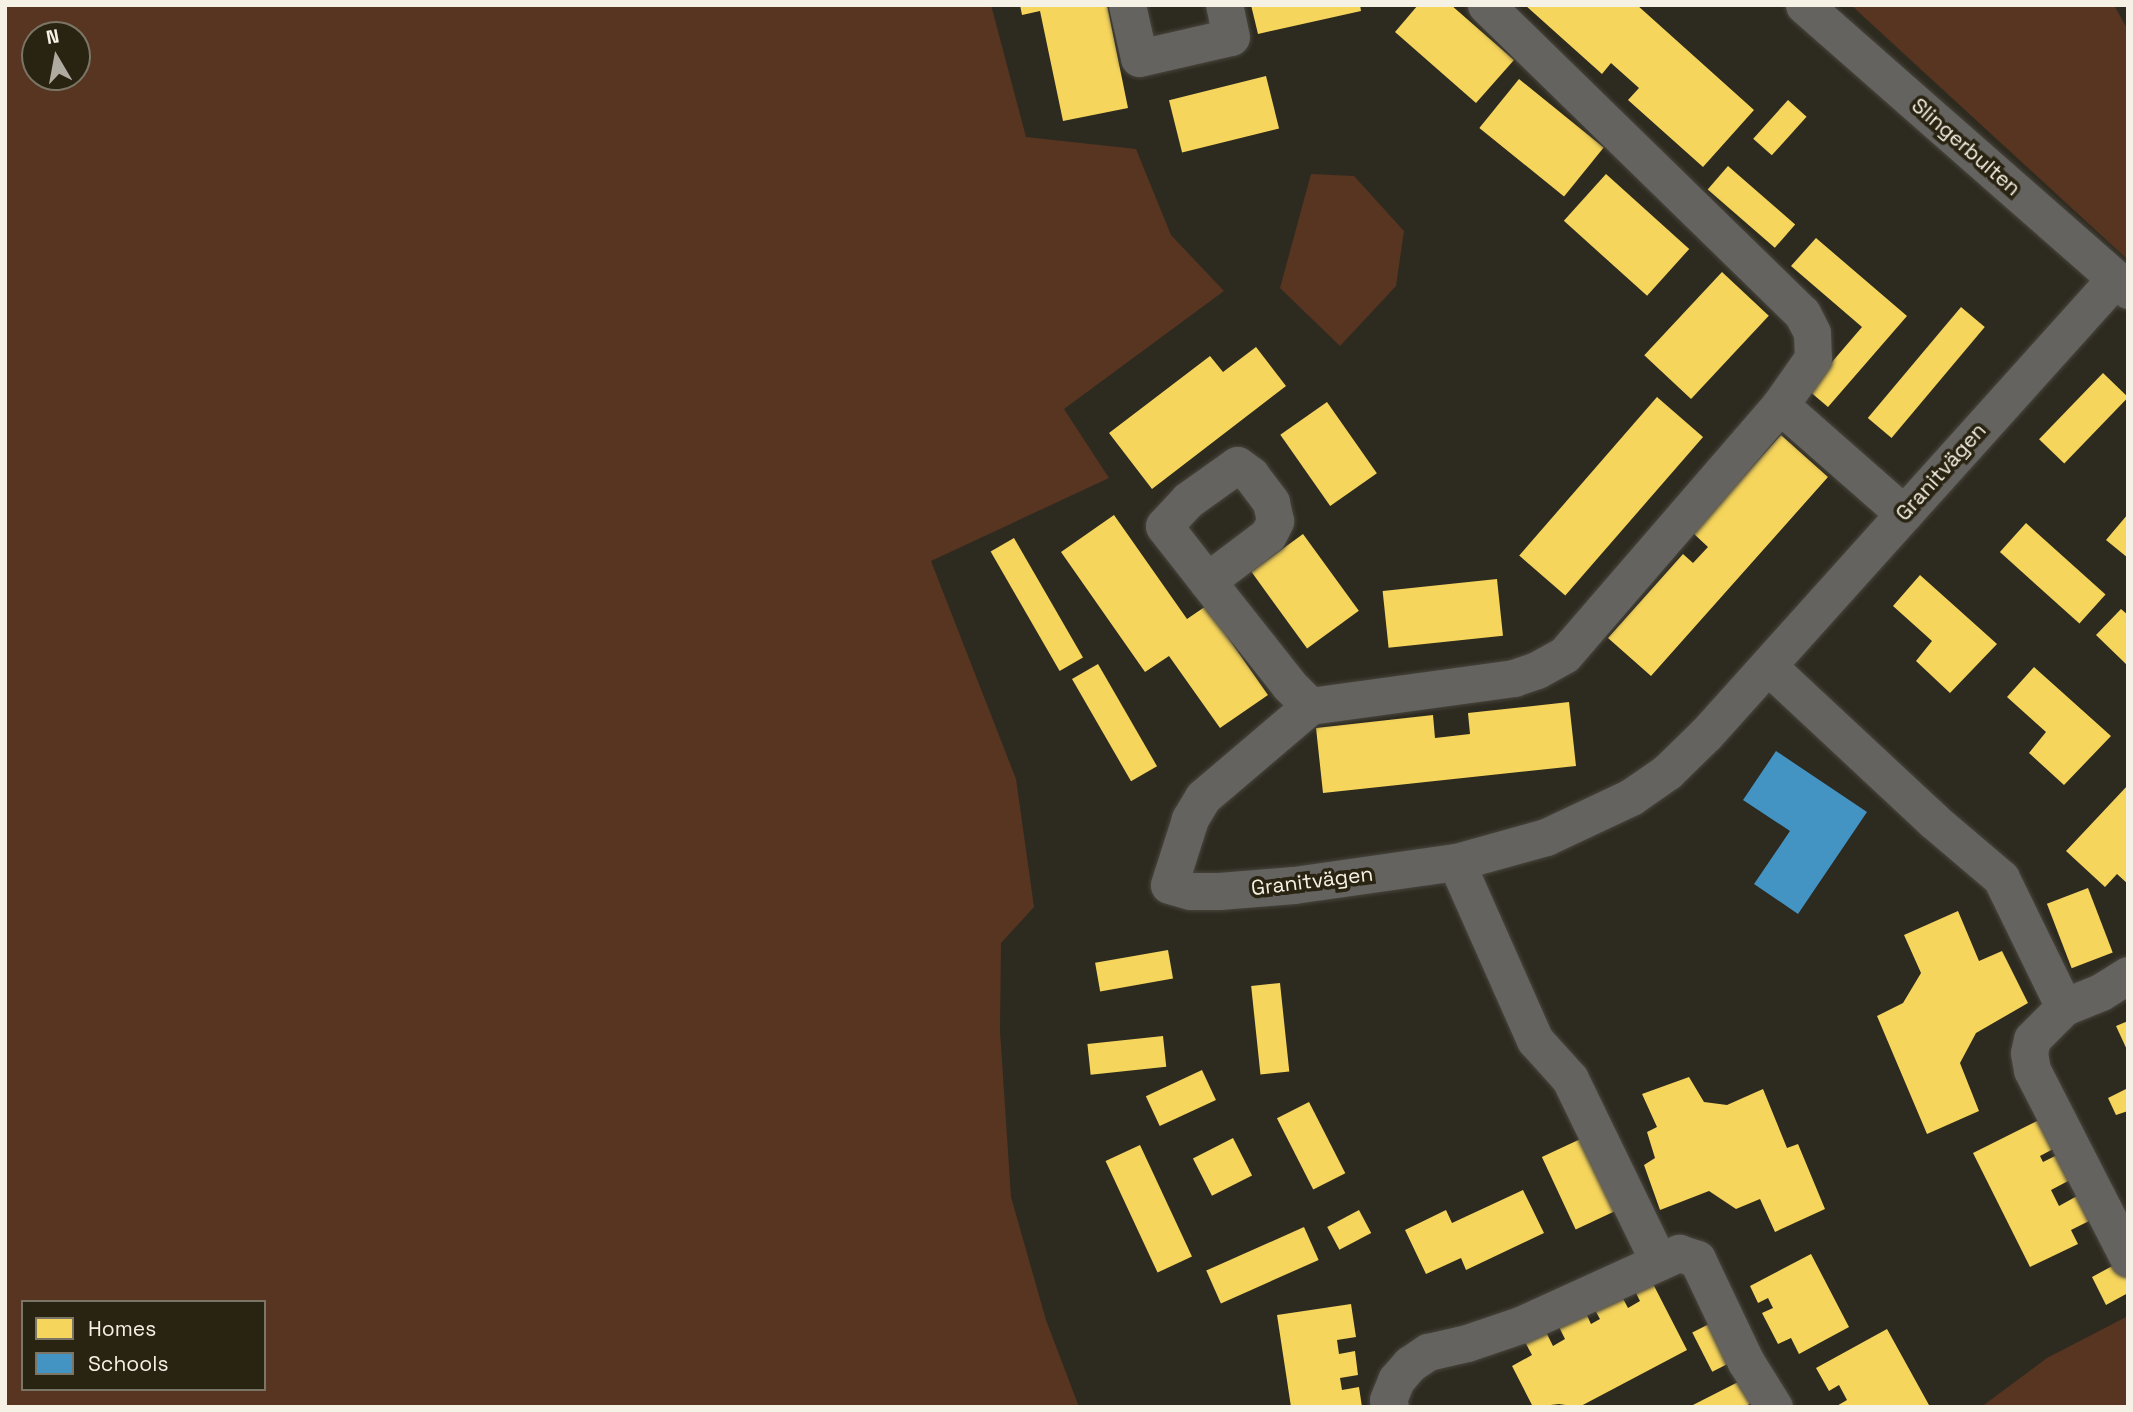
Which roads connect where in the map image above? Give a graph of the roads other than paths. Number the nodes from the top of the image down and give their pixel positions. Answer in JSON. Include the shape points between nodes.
{"nodes":[{"id":1,"x":1127,"y":5,"type":"edge"},
{"id":2,"x":1224,"y":5,"type":"edge"},
{"id":3,"x":1486,"y":5,"type":"edge"},
{"id":4,"x":1804,"y":5,"type":"edge"},
{"id":5,"x":2122,"y":284,"type":"edge"},
{"id":6,"x":1780,"y":405,"type":"junction"},
{"id":7,"x":1904,"y":514,"type":"junction"},
{"id":8,"x":1207,"y":582,"type":"dead end"},
{"id":9,"x":1769,"y":667,"type":"junction"},
{"id":10,"x":1310,"y":706,"type":"junction"},
{"id":11,"x":1456,"y":862,"type":"junction"},
{"id":12,"x":2128,"y":975,"type":"edge"},
{"id":13,"x":2064,"y":1007,"type":"junction"},
{"id":14,"x":2128,"y":1258,"type":"edge"},
{"id":15,"x":1659,"y":1262,"type":"junction"},
{"id":16,"x":1390,"y":1407,"type":"edge"},
{"id":17,"x":1774,"y":1407,"type":"edge"}],
"edges":[{"from":1,"to":2,"type":"street","via":[[1139,58],[1231,37]]},
{"from":3,"to":6,"type":"street","via":[[1802,313],[1812,333],[1813,358]]},
{"from":4,"to":5,"type":"street","name":"Slingerbulten"},
{"from":5,"to":7,"type":"street","name":"Granitvägen"},
{"from":6,"to":7,"type":"street"},
{"from":6,"to":10,"type":"street","via":[[1564,655],[1514,678]]},
{"from":7,"to":9,"type":"street","name":"Granitvägen"},
{"from":8,"to":10,"type":"street"},
{"from":9,"to":11,"type":"street","name":"Granitvägen","via":[[1667,772],[1632,797],[1546,837]]},
{"from":9,"to":13,"type":"street","via":[[2001,878]]},
{"from":10,"to":11,"type":"street","name":"Granitvägen","via":[[1203,797],[1190,820],[1169,885],[1190,891],[1294,885]]},
{"from":11,"to":15,"type":"street","via":[[1535,1040],[1570,1079]]},
{"from":12,"to":13,"type":"street"},
{"from":13,"to":14,"type":"street","via":[[2032,1038],[2028,1054],[2032,1070]]},
{"from":15,"to":16,"type":"street","via":[[1520,1325],[1428,1352],[1396,1380]]},
{"from":15,"to":17,"type":"street","via":[[1679,1254],[1697,1259],[1746,1362]]}]}
